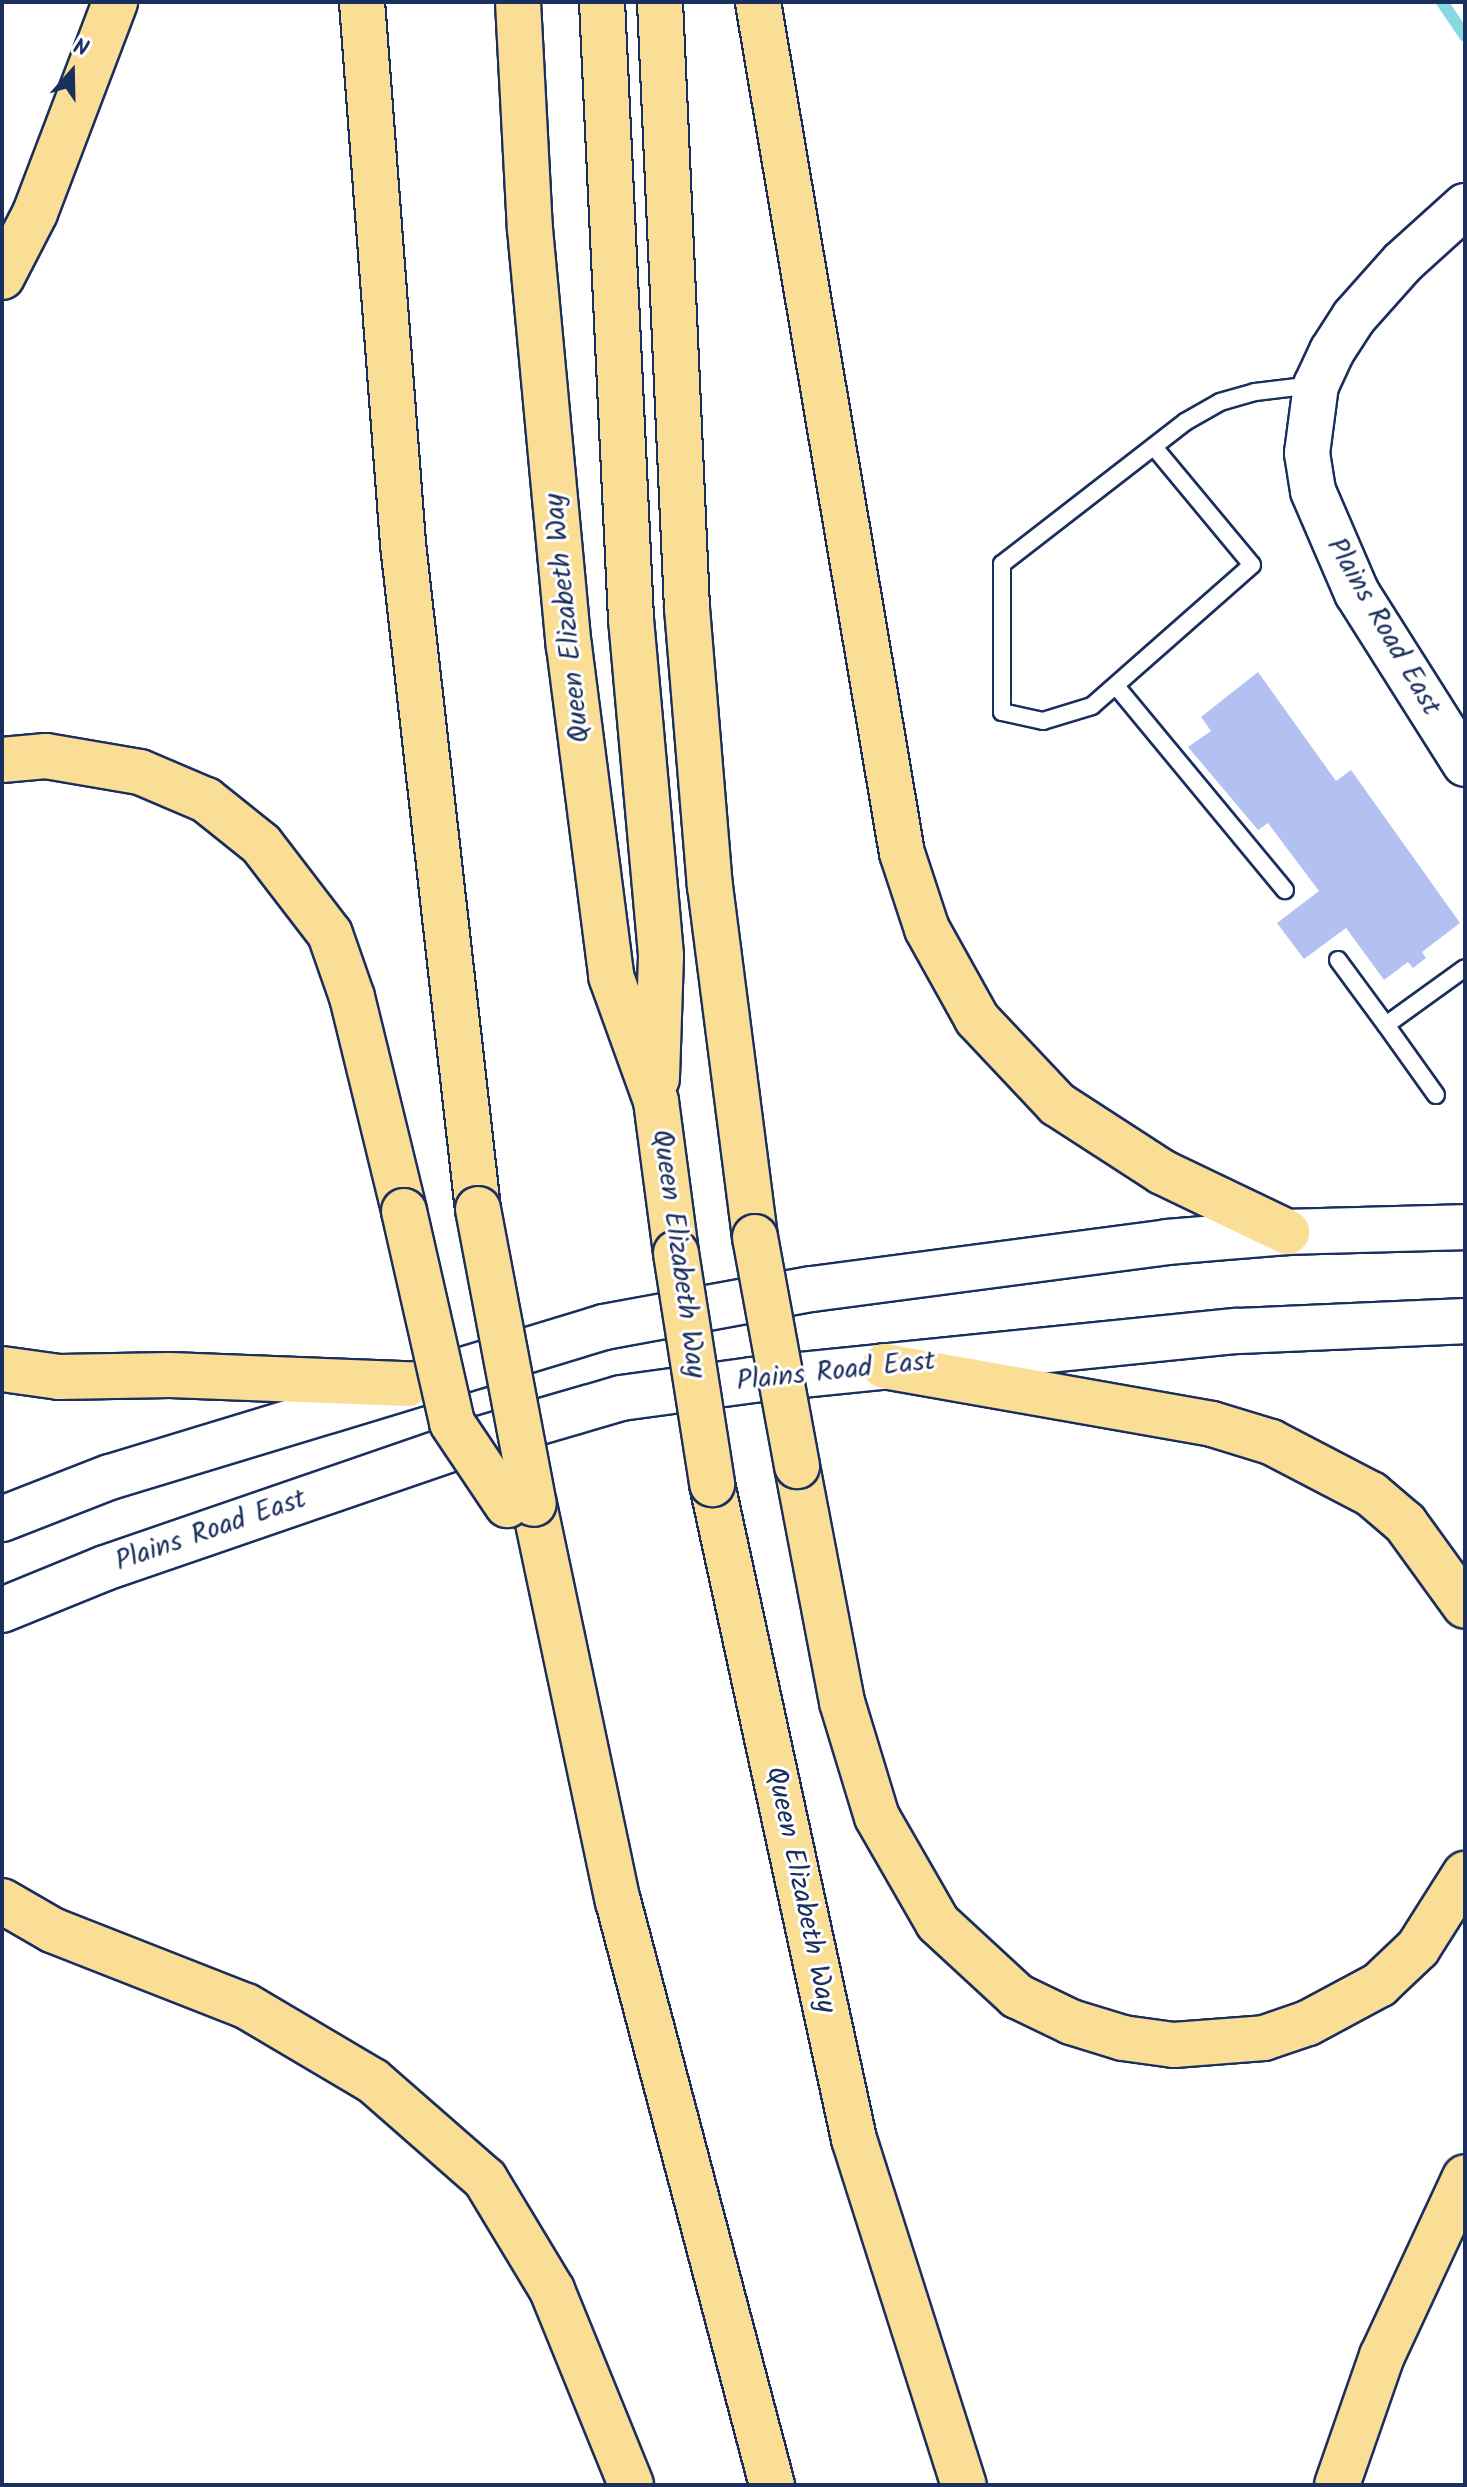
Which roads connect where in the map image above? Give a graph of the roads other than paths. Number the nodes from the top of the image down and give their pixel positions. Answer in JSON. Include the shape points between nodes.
{"nodes":[{"id":1,"x":115,"y":2,"type":"edge"},
{"id":2,"x":362,"y":2,"type":"edge"},
{"id":3,"x":518,"y":2,"type":"edge"},
{"id":4,"x":602,"y":2,"type":"edge"},
{"id":5,"x":660,"y":2,"type":"edge"},
{"id":6,"x":758,"y":2,"type":"edge"},
{"id":7,"x":1465,"y":206,"type":"edge"},
{"id":8,"x":2,"y":277,"type":"edge"},
{"id":9,"x":1316,"y":385,"type":"junction"},
{"id":10,"x":1154,"y":447,"type":"junction"},
{"id":11,"x":1116,"y":686,"type":"junction"},
{"id":12,"x":2,"y":760,"type":"edge"},
{"id":13,"x":1465,"y":764,"type":"edge"},
{"id":14,"x":1285,"y":890,"type":"dead end"},
{"id":15,"x":1338,"y":960,"type":"dead end"},
{"id":16,"x":1465,"y":968,"type":"edge"},
{"id":17,"x":1386,"y":1025,"type":"junction"},
{"id":18,"x":1436,"y":1095,"type":"dead end"},
{"id":19,"x":656,"y":1101,"type":"junction"},
{"id":20,"x":1465,"y":1227,"type":"edge"},
{"id":21,"x":1287,"y":1232,"type":"junction"},
{"id":22,"x":1465,"y":1321,"type":"edge"},
{"id":23,"x":884,"y":1366,"type":"junction"},
{"id":24,"x":2,"y":1369,"type":"edge"},
{"id":25,"x":408,"y":1384,"type":"junction"},
{"id":26,"x":520,"y":1505,"type":"junction"},
{"id":27,"x":2,"y":1519,"type":"edge"},
{"id":28,"x":1465,"y":1606,"type":"edge"},
{"id":29,"x":2,"y":1610,"type":"edge"},
{"id":30,"x":1465,"y":1874,"type":"edge"},
{"id":31,"x":2,"y":1901,"type":"edge"},
{"id":32,"x":1465,"y":2177,"type":"edge"},
{"id":33,"x":631,"y":2485,"type":"edge"},
{"id":34,"x":772,"y":2485,"type":"edge"},
{"id":35,"x":964,"y":2485,"type":"edge"},
{"id":36,"x":1337,"y":2485,"type":"edge"}],
"edges":[{"from":1,"to":8,"type":"highway","via":[[35,213]]},
{"from":2,"to":26,"type":"highway","bridge":true,"via":[[403,544],[478,1209]]},
{"from":3,"to":19,"type":"highway","name":"Queen Elizabeth Way","via":[[530,229],[570,661],[611,976]]},
{"from":4,"to":19,"type":"highway","via":[[631,619],[661,956]]},
{"from":5,"to":30,"type":"highway","bridge":true,"via":[[687,608],[710,886],[755,1237],[842,1702],[877,1817],[938,1923],[1017,1996],[1071,2022],[1123,2038],[1174,2045],[1264,2038],[1308,2023],[1379,1985],[1418,1948]]},
{"from":6,"to":21,"type":"highway","via":[[902,853],[927,929],[977,1019],[1057,1104],[1162,1172]]},
{"from":7,"to":9,"type":"main road","name":"Plains Road East","via":[[1354,317]]},
{"from":9,"to":10,"type":"lane","via":[[1220,402]]},
{"from":9,"to":13,"type":"main road","name":"Plains Road East","via":[[1307,453],[1328,532],[1357,593]]},
{"from":10,"to":11,"type":"lane","via":[[1252,565]]},
{"from":10,"to":11,"type":"lane","via":[[1002,564],[1002,712],[1043,721],[1092,706]]},
{"from":11,"to":14,"type":"lane"},
{"from":12,"to":26,"type":"highway","bridge":true,"via":[[46,756],[140,772],[206,800],[261,844],[330,934],[352,997],[452,1423]]},
{"from":15,"to":17,"type":"lane"},
{"from":16,"to":17,"type":"lane"},
{"from":17,"to":18,"type":"lane"},
{"from":19,"to":35,"type":"highway","name":"Queen Elizabeth Way","bridge":true,"via":[[712,1484],[854,2139]]},
{"from":20,"to":21,"type":"main road"},
{"from":21,"to":25,"type":"main road","via":[[1167,1242],[812,1289],[604,1327]]},
{"from":22,"to":23,"type":"main road","name":"Plains Road East","via":[[1238,1331]]},
{"from":23,"to":28,"type":"highway","via":[[1212,1424],[1271,1442],[1371,1494],[1405,1523]]},
{"from":23,"to":29,"type":"main road","name":"Plains Road East","via":[[621,1398],[411,1462],[105,1568]]},
{"from":24,"to":25,"type":"highway","via":[[59,1377],[170,1375]]},
{"from":25,"to":27,"type":"main road","via":[[110,1477]]},
{"from":26,"to":34,"type":"highway","via":[[543,1560],[618,1901]]},
{"from":31,"to":33,"type":"highway","via":[[52,1930],[246,2006],[373,2081],[485,2179],[552,2290]]},
{"from":32,"to":36,"type":"highway","via":[[1382,2356]]}]}
